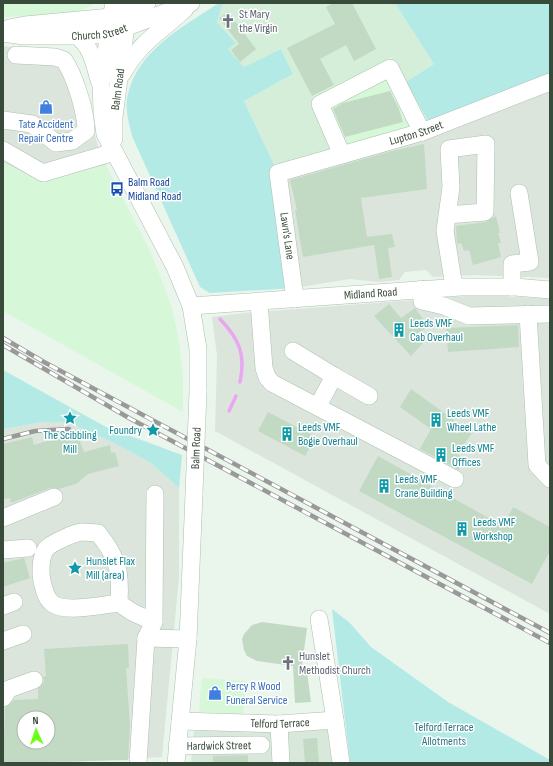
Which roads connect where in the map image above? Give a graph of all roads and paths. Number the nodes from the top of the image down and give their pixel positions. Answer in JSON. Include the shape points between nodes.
{"nodes":[{"id":1,"x":147,"y":3,"type":"edge"},
{"id":2,"x":192,"y":3,"type":"edge"},
{"id":3,"x":118,"y":13,"type":"edge"},
{"id":4,"x":126,"y":27,"type":"junction"},
{"id":5,"x":3,"y":29,"type":"edge"},
{"id":6,"x":3,"y":33,"type":"edge"},
{"id":7,"x":77,"y":36,"type":"junction"},
{"id":8,"x":16,"y":55,"type":"dead end"},
{"id":9,"x":119,"y":80,"type":"junction"},
{"id":10,"x":550,"y":82,"type":"edge"},
{"id":11,"x":100,"y":83,"type":"junction"},
{"id":12,"x":3,"y":120,"type":"edge"},
{"id":13,"x":422,"y":132,"type":"junction"},
{"id":14,"x":3,"y":150,"type":"edge"},
{"id":15,"x":114,"y":152,"type":"junction"},
{"id":16,"x":342,"y":156,"type":"junction"},
{"id":17,"x":278,"y":172,"type":"joint"},
{"id":18,"x":519,"y":193,"type":"dead end"},
{"id":19,"x":447,"y":215,"type":"dead end"},
{"id":20,"x":512,"y":286,"type":"junction"},
{"id":21,"x":454,"y":287,"type":"junction"},
{"id":22,"x":420,"y":289,"type":"junction"},
{"id":23,"x":550,"y":290,"type":"edge"},
{"id":24,"x":295,"y":299,"type":"junction"},
{"id":25,"x":259,"y":302,"type":"junction"},
{"id":26,"x":191,"y":306,"type":"junction"},
{"id":27,"x":528,"y":314,"type":"junction"},
{"id":28,"x":550,"y":314,"type":"edge"},
{"id":29,"x":293,"y":351,"type":"dead end"},
{"id":30,"x":334,"y":376,"type":"junction"},
{"id":31,"x":369,"y":396,"type":"dead end"},
{"id":32,"x":318,"y":406,"type":"junction"},
{"id":33,"x":455,"y":479,"type":"dead end"},
{"id":34,"x":550,"y":479,"type":"edge"},
{"id":35,"x":155,"y":494,"type":"dead end"},
{"id":36,"x":54,"y":497,"type":"dead end"},
{"id":37,"x":3,"y":518,"type":"edge"},
{"id":38,"x":28,"y":548,"type":"dead end"},
{"id":39,"x":3,"y":550,"type":"edge"},
{"id":40,"x":119,"y":603,"type":"junction"},
{"id":41,"x":318,"y":618,"type":"dead end"},
{"id":42,"x":154,"y":622,"type":"junction"},
{"id":43,"x":23,"y":634,"type":"dead end"},
{"id":44,"x":146,"y":638,"type":"junction"},
{"id":45,"x":188,"y":639,"type":"junction"},
{"id":46,"x":3,"y":641,"type":"edge"},
{"id":47,"x":34,"y":680,"type":"dead end"},
{"id":48,"x":3,"y":698,"type":"edge"},
{"id":49,"x":336,"y":720,"type":"junction"},
{"id":50,"x":180,"y":721,"type":"junction"},
{"id":51,"x":279,"y":724,"type":"junction"},
{"id":52,"x":261,"y":745,"type":"dead end"},
{"id":53,"x":177,"y":746,"type":"junction"},
{"id":54,"x":138,"y":763,"type":"edge"},
{"id":55,"x":176,"y":763,"type":"edge"},
{"id":56,"x":281,"y":763,"type":"edge"},
{"id":57,"x":341,"y":763,"type":"edge"}],
"edges":[{"from":1,"to":3,"type":"street","name":"Church Street"},
{"from":2,"to":4,"type":"street","name":"Church Street"},
{"from":2,"to":9,"type":"street","via":[[165,28],[154,33],[146,41],[129,61]]},
{"from":3,"to":4,"type":"street","name":"Balm Road"},
{"from":3,"to":5,"type":"street","name":"Church Street"},
{"from":3,"to":7,"type":"street","name":"Church Street"},
{"from":3,"to":11,"type":"street","name":"Balm Road"},
{"from":4,"to":9,"type":"street","name":"Balm Road"},
{"from":6,"to":7,"type":"street","name":"Church Street","via":[[24,36]]},
{"from":7,"to":11,"type":"street","via":[[86,43],[92,54]]},
{"from":8,"to":12,"type":"street","via":[[55,57],[64,60],[72,74],[82,106],[86,131],[72,141],[56,143],[32,124]]},
{"from":9,"to":15,"type":"street","name":"Balm Road","via":[[114,117]]},
{"from":10,"to":13,"type":"street","name":"Lupton Street"},
{"from":11,"to":15,"type":"street","name":"Balm Road","via":[[106,134]]},
{"from":13,"to":16,"type":"street","name":"Lupton Street"},
{"from":13,"to":16,"type":"street","via":[[390,68],[320,104]]},
{"from":14,"to":15,"type":"street","via":[[42,173]]},
{"from":15,"to":26,"type":"street","name":"Balm Road","via":[[171,260]]},
{"from":16,"to":17,"type":"street","name":"Lupton Street"},
{"from":17,"to":24,"type":"street","name":"Lawn's Lane"},
{"from":18,"to":20,"type":"street","via":[[530,262],[512,264]]},
{"from":19,"to":21,"type":"street","via":[[445,231]]},
{"from":20,"to":21,"type":"street","name":"Midland Road"},
{"from":20,"to":23,"type":"street","name":"Midland Road"},
{"from":21,"to":22,"type":"street","name":"Midland Road"},
{"from":22,"to":24,"type":"street","name":"Midland Road"},
{"from":22,"to":27,"type":"street","via":[[422,301],[469,316]]},
{"from":24,"to":25,"type":"street","name":"Midland Road"},
{"from":25,"to":26,"type":"street","name":"Midland Road"},
{"from":25,"to":32,"type":"street","via":[[266,377],[272,383]]},
{"from":26,"to":45,"type":"street","name":"Balm Road","bridge":true,"via":[[198,349],[198,392]]},
{"from":27,"to":28,"type":"street"},
{"from":27,"to":34,"type":"street","via":[[536,465]]},
{"from":29,"to":30,"type":"street"},
{"from":30,"to":31,"type":"street"},
{"from":30,"to":32,"type":"street"},
{"from":32,"to":33,"type":"street"},
{"from":35,"to":42,"type":"street"},
{"from":36,"to":37,"type":"street"},
{"from":38,"to":39,"type":"street"},
{"from":40,"to":40,"type":"street","via":[[86,607],[53,604],[47,598],[42,582],[41,567],[46,549],[82,532],[98,533],[117,565]]},
{"from":40,"to":42,"type":"street"},
{"from":41,"to":49,"type":"street"},
{"from":42,"to":44,"type":"street"},
{"from":43,"to":46,"type":"street"},
{"from":44,"to":45,"type":"street"},
{"from":44,"to":54,"type":"street"},
{"from":45,"to":50,"type":"street","name":"Balm Road"},
{"from":47,"to":48,"type":"street","via":[[8,689]]},
{"from":49,"to":51,"type":"street","name":"Telford Terrace"},
{"from":49,"to":57,"type":"street"},
{"from":50,"to":51,"type":"street","name":"Telford Terrace"},
{"from":50,"to":53,"type":"street","name":"Balm Road"},
{"from":51,"to":56,"type":"street"},
{"from":52,"to":53,"type":"street","name":"Hardwick Street"},
{"from":53,"to":55,"type":"street","name":"Balm Road"}]}
